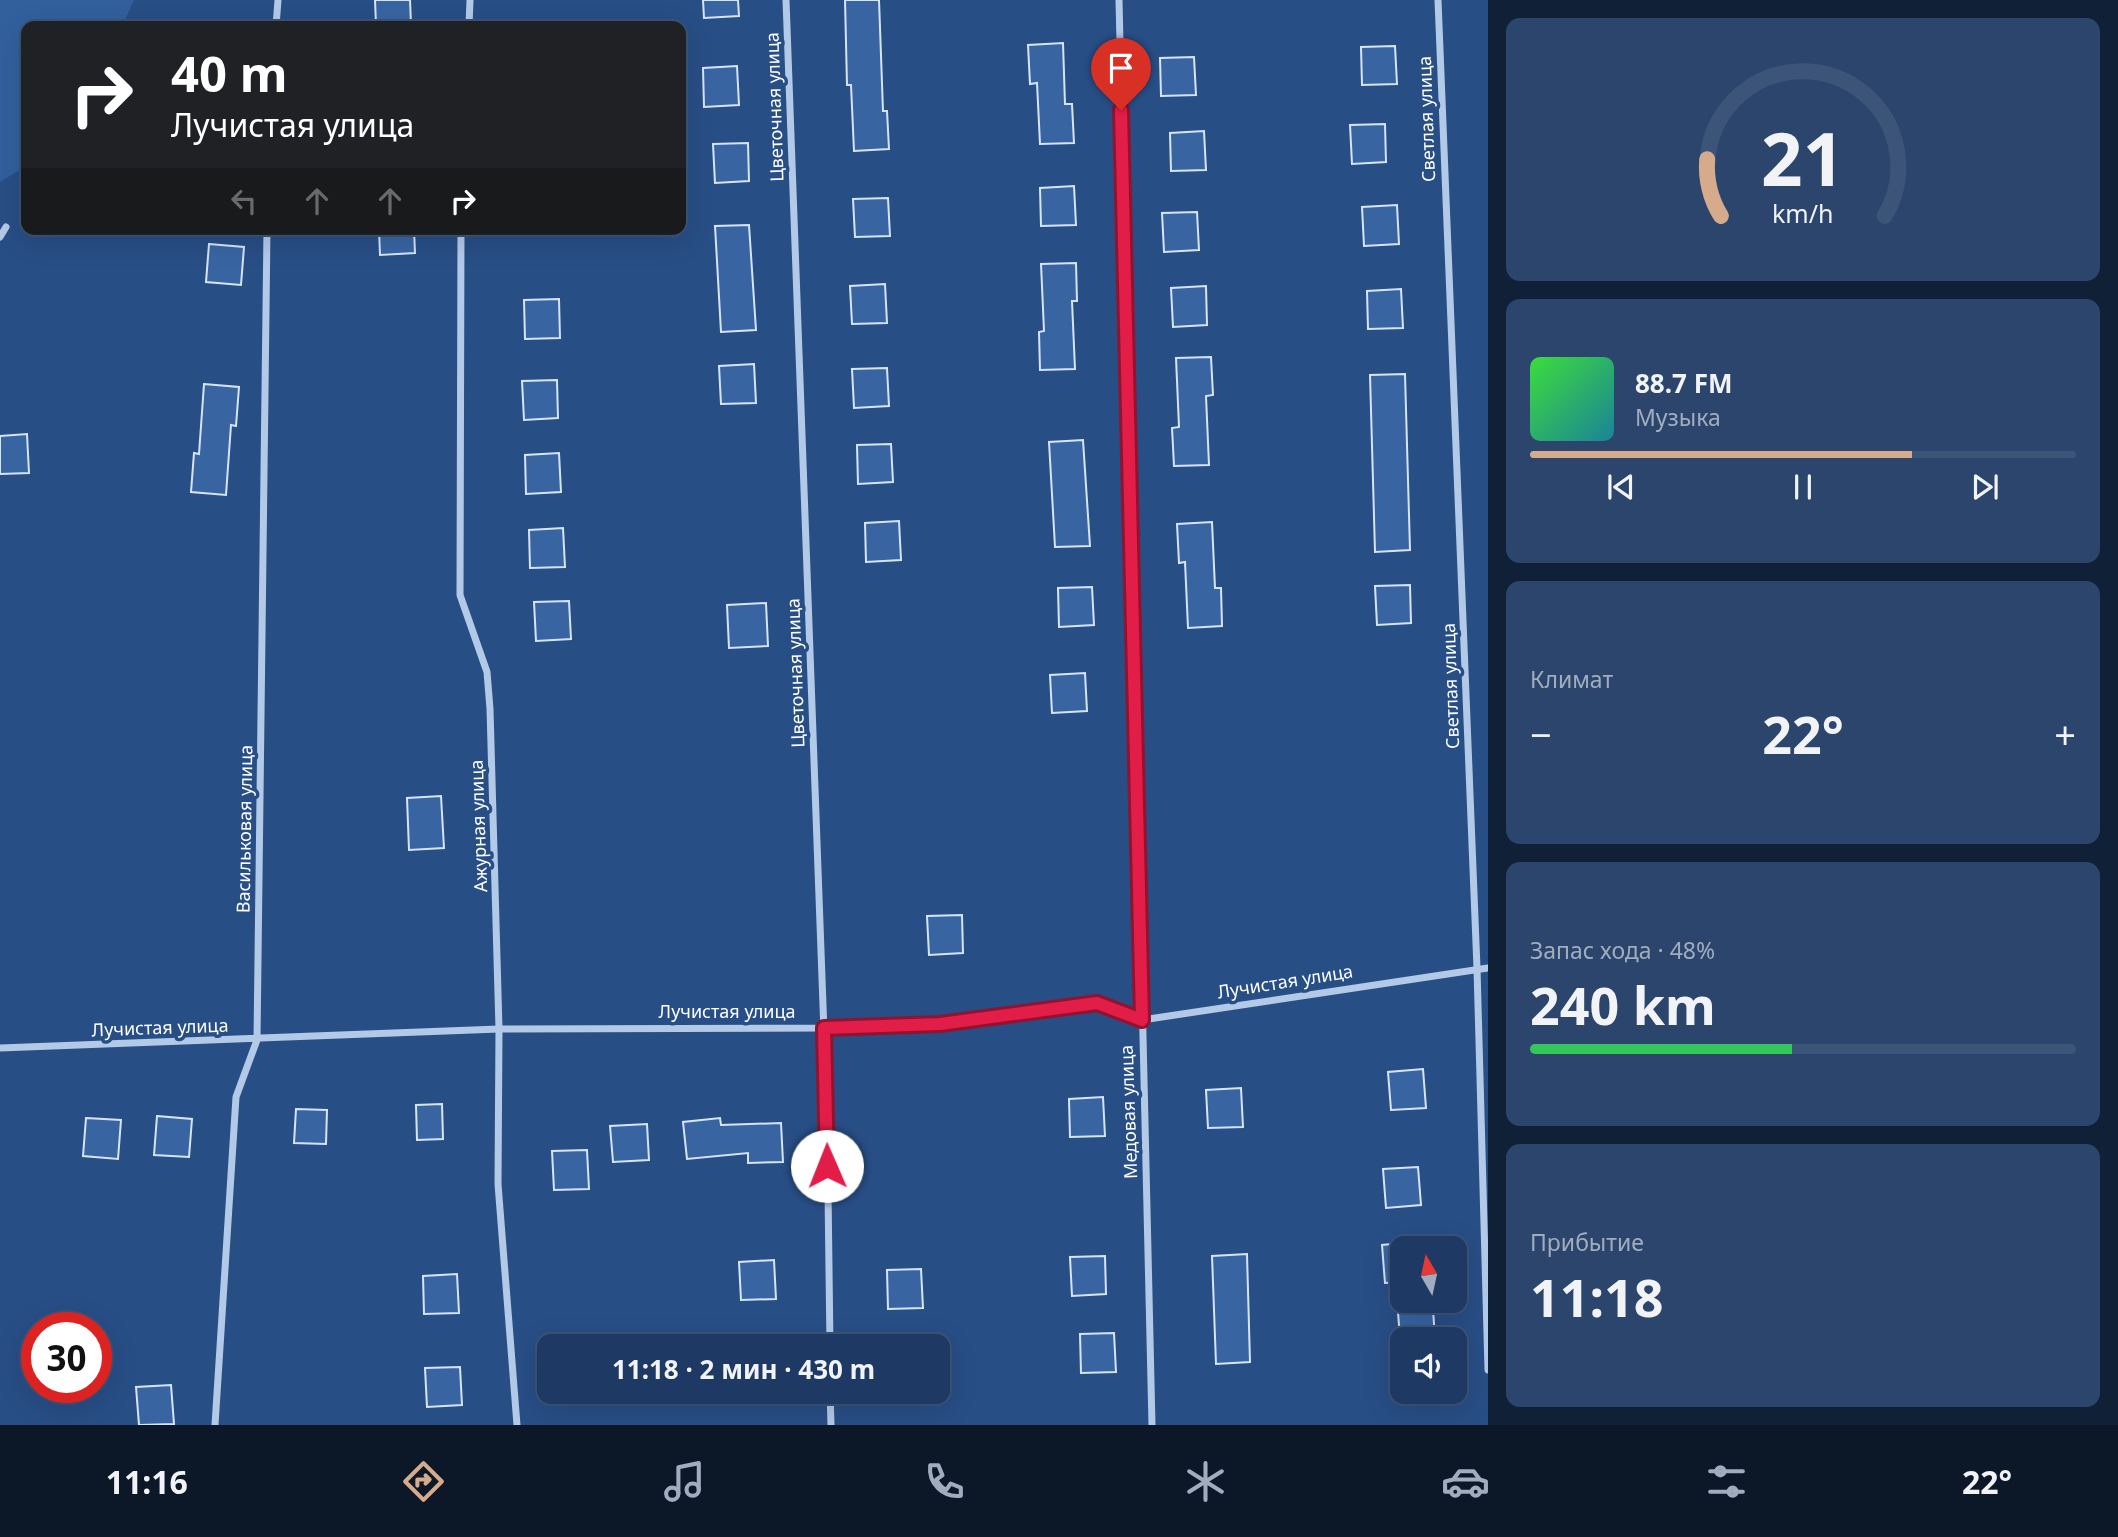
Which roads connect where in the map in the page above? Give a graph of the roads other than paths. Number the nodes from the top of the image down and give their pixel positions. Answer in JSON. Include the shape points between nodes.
{"nodes":[{"id":1,"x":278,"y":0,"type":"edge"},
{"id":2,"x":470,"y":0,"type":"edge"},
{"id":3,"x":786,"y":0,"type":"edge"},
{"id":4,"x":1119,"y":0,"type":"edge"},
{"id":5,"x":1438,"y":0,"type":"edge"},
{"id":6,"x":276,"y":21,"type":"edge"},
{"id":7,"x":469,"y":21,"type":"edge"},
{"id":8,"x":6,"y":227,"type":"dead end"},
{"id":9,"x":267,"y":235,"type":"edge"},
{"id":10,"x":461,"y":235,"type":"edge"},
{"id":11,"x":0,"y":237,"type":"edge"},
{"id":12,"x":1478,"y":968,"type":"junction"},
{"id":13,"x":1488,"y":968,"type":"edge"},
{"id":14,"x":1142,"y":1020,"type":"junction"},
{"id":15,"x":824,"y":1028,"type":"junction"},
{"id":16,"x":499,"y":1029,"type":"junction"},
{"id":17,"x":257,"y":1040,"type":"junction"},
{"id":18,"x":0,"y":1048,"type":"edge"},
{"id":19,"x":830,"y":1334,"type":"edge"},
{"id":20,"x":1488,"y":1370,"type":"edge"},
{"id":21,"x":830,"y":1404,"type":"edge"},
{"id":22,"x":215,"y":1425,"type":"edge"},
{"id":23,"x":517,"y":1425,"type":"edge"},
{"id":24,"x":831,"y":1425,"type":"edge"},
{"id":25,"x":1152,"y":1425,"type":"edge"}],
"edges":[{"from":1,"to":6,"type":"street"},
{"from":2,"to":7,"type":"street"},
{"from":3,"to":15,"type":"street","name":"Цветочная улица"},
{"from":4,"to":14,"type":"street","name":"Медовая улица"},
{"from":5,"to":12,"type":"street","name":"Светлая улица"},
{"from":8,"to":11,"type":"street"},
{"from":9,"to":17,"type":"street","name":"Васильковая улица"},
{"from":10,"to":16,"type":"street","name":"Ажурная улица","via":[[460,594],[487,671]]},
{"from":12,"to":13,"type":"street","name":"Лучистая улица"},
{"from":12,"to":14,"type":"street","name":"Лучистая улица"},
{"from":12,"to":20,"type":"street","name":"Светлая улица"},
{"from":14,"to":15,"type":"street","name":"Лучистая улица","via":[[1097,1003],[940,1024]]},
{"from":14,"to":25,"type":"street","name":"Медовая улица"},
{"from":15,"to":16,"type":"street","name":"Лучистая улица"},
{"from":15,"to":19,"type":"street","name":"Цветочная улица"},
{"from":16,"to":17,"type":"street","name":"Лучистая улица"},
{"from":16,"to":23,"type":"street","name":"Ажурная улица","via":[[498,1184]]},
{"from":17,"to":18,"type":"street","name":"Лучистая улица"},
{"from":17,"to":22,"type":"street","name":"Васильковая улица","via":[[236,1097]]},
{"from":21,"to":24,"type":"street"}]}
